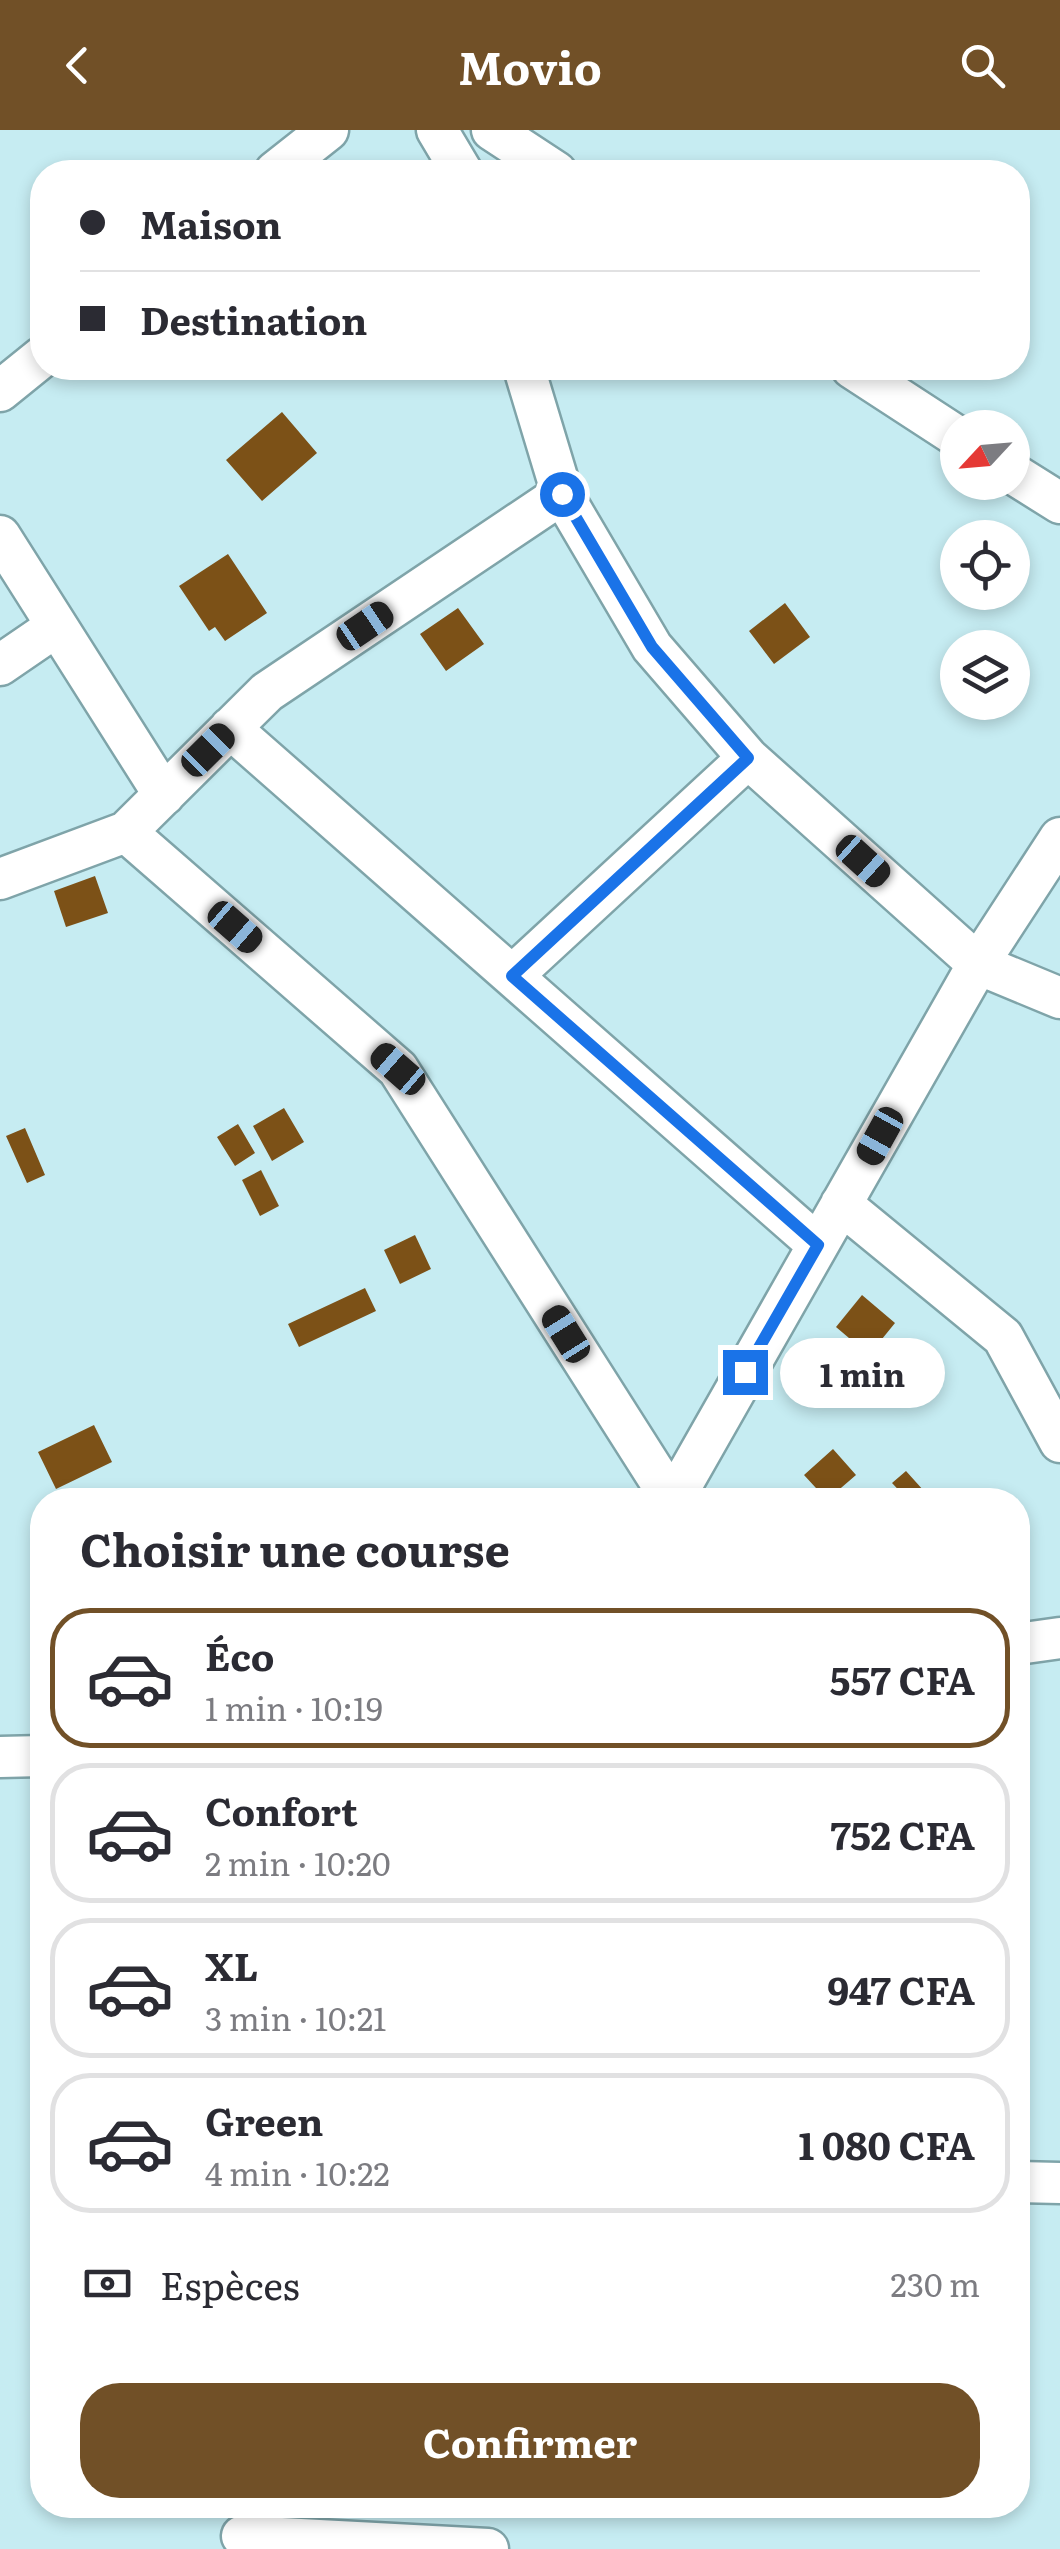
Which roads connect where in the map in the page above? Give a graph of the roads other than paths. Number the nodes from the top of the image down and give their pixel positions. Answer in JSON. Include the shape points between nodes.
{"nodes":[{"id":1,"x":328,"y":130,"type":"edge"},
{"id":2,"x":437,"y":130,"type":"edge"},
{"id":3,"x":492,"y":130,"type":"edge"},
{"id":4,"x":290,"y":160,"type":"edge"},
{"id":5,"x":455,"y":160,"type":"edge"},
{"id":6,"x":538,"y":160,"type":"edge"},
{"id":7,"x":30,"y":367,"type":"edge"},
{"id":8,"x":528,"y":380,"type":"edge"},
{"id":9,"x":870,"y":380,"type":"edge"},
{"id":10,"x":0,"y":391,"type":"edge"},
{"id":11,"x":940,"y":425,"type":"edge"},
{"id":12,"x":1030,"y":485,"type":"edge"},
{"id":13,"x":562,"y":494,"type":"junction"},
{"id":14,"x":1060,"y":503,"type":"edge"},
{"id":15,"x":0,"y":536,"type":"edge"},
{"id":16,"x":57,"y":626,"type":"junction"},
{"id":17,"x":0,"y":665,"type":"edge"},
{"id":18,"x":230,"y":728,"type":"junction"},
{"id":19,"x":748,"y":758,"type":"junction"},
{"id":20,"x":164,"y":795,"type":"junction"},
{"id":21,"x":126,"y":832,"type":"junction"},
{"id":22,"x":1060,"y":838,"type":"edge"},
{"id":23,"x":1,"y":876,"type":"edge"},
{"id":24,"x":978,"y":964,"type":"junction"},
{"id":25,"x":512,"y":976,"type":"junction"},
{"id":26,"x":1060,"y":998,"type":"edge"},
{"id":27,"x":841,"y":1204,"type":"junction"},
{"id":28,"x":818,"y":1245,"type":"junction"},
{"id":29,"x":1060,"y":1442,"type":"edge"},
{"id":30,"x":664,"y":1488,"type":"edge"},
{"id":31,"x":679,"y":1488,"type":"edge"},
{"id":32,"x":1060,"y":1638,"type":"edge"},
{"id":33,"x":1030,"y":1642,"type":"edge"},
{"id":34,"x":30,"y":1756,"type":"edge"},
{"id":35,"x":0,"y":1757,"type":"edge"},
{"id":36,"x":1030,"y":2182,"type":"edge"},
{"id":37,"x":1060,"y":2183,"type":"edge"},
{"id":38,"x":242,"y":2530,"type":"edge"},
{"id":39,"x":488,"y":2549,"type":"edge"}],
"edges":[{"from":1,"to":4,"type":"street"},
{"from":2,"to":5,"type":"street"},
{"from":3,"to":6,"type":"street"},
{"from":7,"to":10,"type":"street"},
{"from":8,"to":13,"type":"street"},
{"from":9,"to":11,"type":"street"},
{"from":12,"to":14,"type":"street"},
{"from":13,"to":18,"type":"street","via":[[267,692]]},
{"from":13,"to":19,"type":"street","via":[[652,647]]},
{"from":15,"to":16,"type":"street"},
{"from":16,"to":17,"type":"street"},
{"from":16,"to":20,"type":"street"},
{"from":18,"to":20,"type":"street"},
{"from":18,"to":25,"type":"street"},
{"from":19,"to":24,"type":"street"},
{"from":19,"to":25,"type":"street"},
{"from":20,"to":21,"type":"street"},
{"from":21,"to":23,"type":"street"},
{"from":21,"to":30,"type":"street","via":[[398,1069]]},
{"from":22,"to":24,"type":"street"},
{"from":24,"to":26,"type":"street"},
{"from":24,"to":27,"type":"street"},
{"from":25,"to":28,"type":"street"},
{"from":27,"to":28,"type":"street"},
{"from":27,"to":29,"type":"street","via":[[1003,1337]]},
{"from":28,"to":31,"type":"street"},
{"from":32,"to":33,"type":"street"},
{"from":34,"to":35,"type":"street"},
{"from":36,"to":37,"type":"street"},
{"from":38,"to":39,"type":"street"}]}
